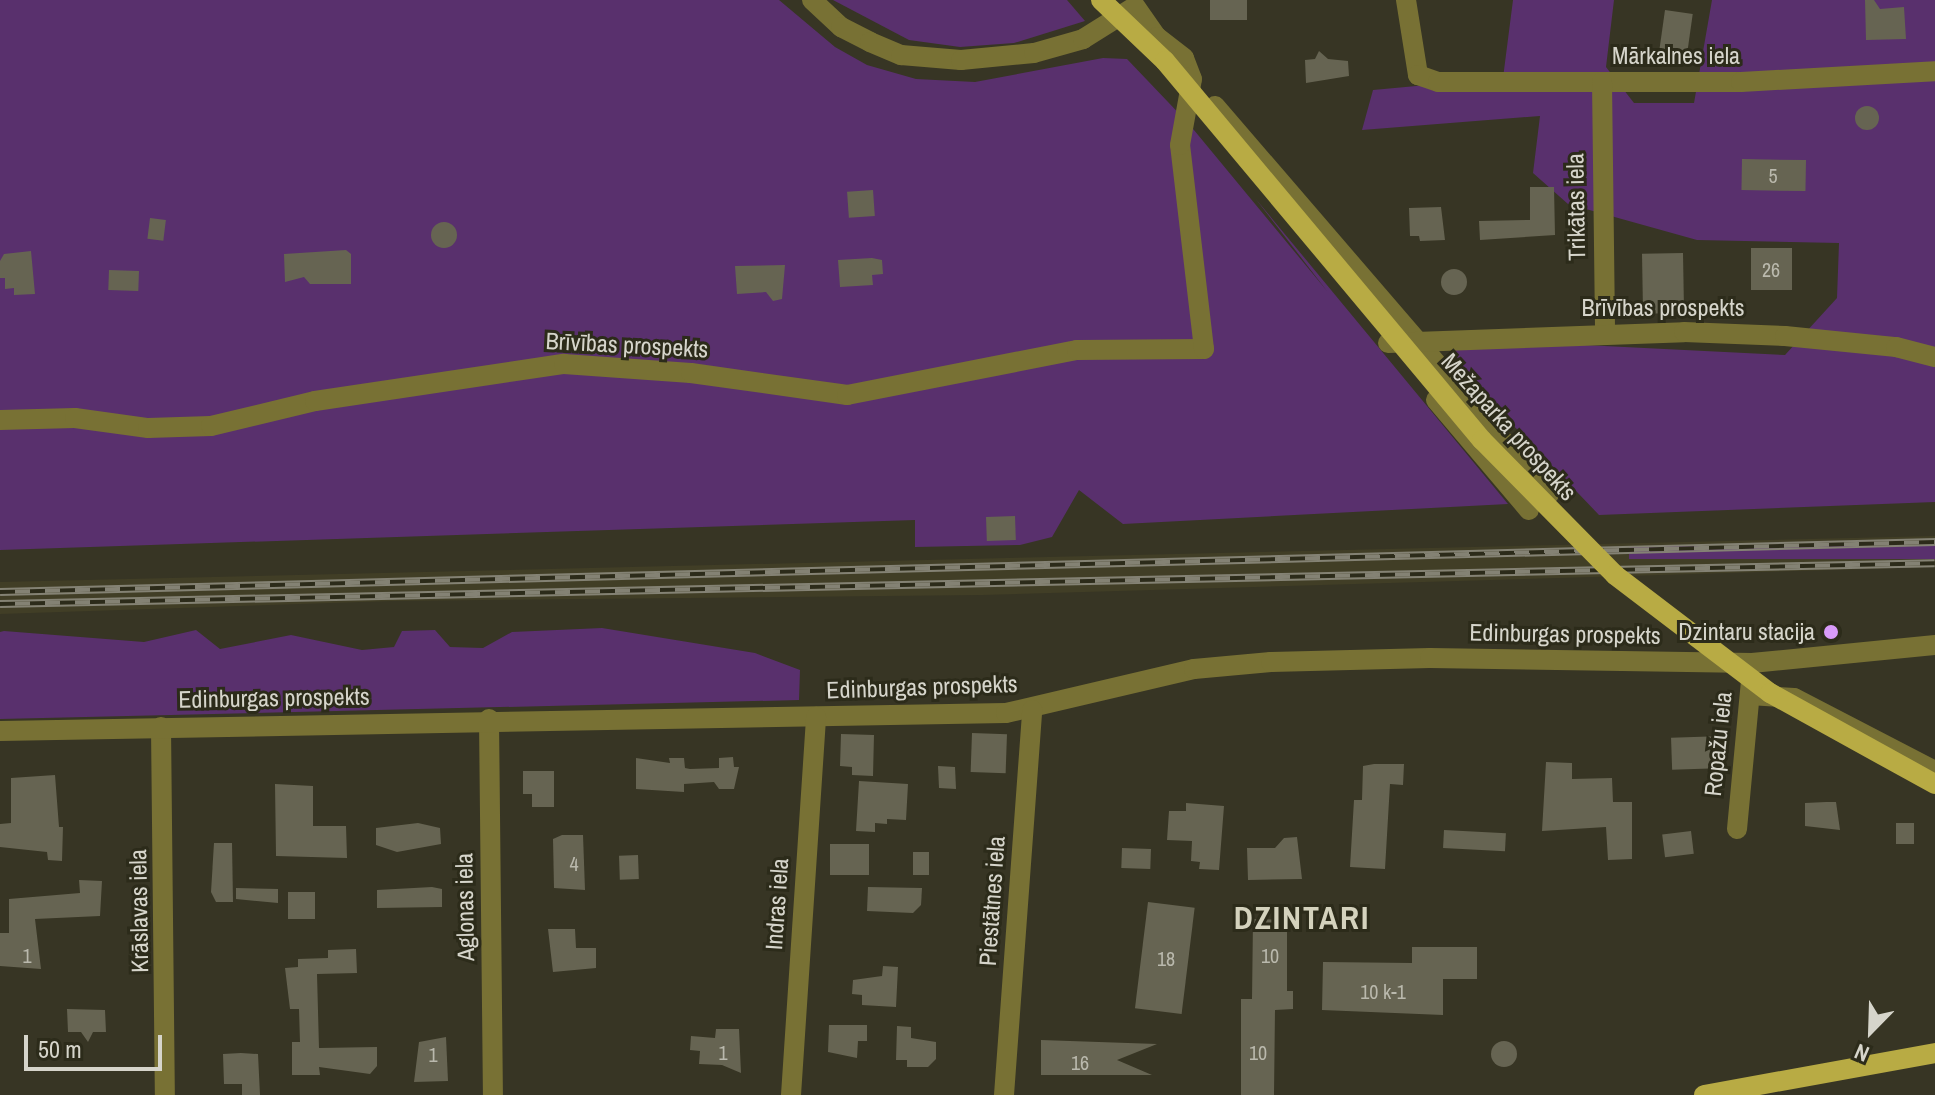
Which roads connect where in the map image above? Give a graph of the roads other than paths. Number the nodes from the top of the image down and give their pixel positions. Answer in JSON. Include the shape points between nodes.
{"nodes":[{"id":1,"x":812,"y":0,"type":"edge"},
{"id":2,"x":1101,"y":0,"type":"edge"},
{"id":3,"x":1406,"y":0,"type":"edge"},
{"id":4,"x":1136,"y":3,"type":"edge"},
{"id":5,"x":1157,"y":37,"type":"junction"},
{"id":6,"x":1935,"y":71,"type":"edge"},
{"id":7,"x":1192,"y":79,"type":"junction"},
{"id":8,"x":1602,"y":82,"type":"junction"},
{"id":9,"x":1184,"y":107,"type":"junction"},
{"id":10,"x":1605,"y":332,"type":"junction"},
{"id":11,"x":1417,"y":341,"type":"junction"},
{"id":12,"x":1388,"y":343,"type":"junction"},
{"id":13,"x":1935,"y":357,"type":"edge"},
{"id":14,"x":0,"y":420,"type":"edge"},
{"id":15,"x":1549,"y":494,"type":"dead end"},
{"id":16,"x":1529,"y":510,"type":"dead end"},
{"id":17,"x":1935,"y":645,"type":"edge"},
{"id":18,"x":1752,"y":663,"type":"junction"},
{"id":19,"x":1750,"y":695,"type":"junction"},
{"id":20,"x":1032,"y":710,"type":"junction"},
{"id":21,"x":816,"y":717,"type":"junction"},
{"id":22,"x":489,"y":719,"type":"junction"},
{"id":23,"x":161,"y":727,"type":"junction"},
{"id":24,"x":0,"y":731,"type":"edge"},
{"id":25,"x":1934,"y":777,"type":"edge"},
{"id":26,"x":1737,"y":829,"type":"dead end"},
{"id":27,"x":1935,"y":1053,"type":"edge"},
{"id":28,"x":165,"y":1095,"type":"edge"},
{"id":29,"x":493,"y":1095,"type":"edge"},
{"id":30,"x":791,"y":1095,"type":"edge"},
{"id":31,"x":1004,"y":1095,"type":"edge"},
{"id":32,"x":1704,"y":1095,"type":"edge"}],
"edges":[{"from":1,"to":4,"type":"street","via":[[841,27],[901,55],[961,60],[1034,53],[1083,39]]},
{"from":2,"to":25,"type":"main road","name":"Mežaparka prospekts","bridge":true,"via":[[1165,61],[1482,440],[1615,575],[1770,693]]},
{"from":3,"to":8,"type":"street","name":"Mārkalnes iela","via":[[1418,75],[1438,82]]},
{"from":4,"to":5,"type":"street"},
{"from":5,"to":7,"type":"street","via":[[1184,58]]},
{"from":5,"to":9,"type":"street"},
{"from":6,"to":8,"type":"street","name":"Mārkalnes iela","via":[[1741,82]]},
{"from":7,"to":9,"type":"street"},
{"from":7,"to":11,"type":"street"},
{"from":8,"to":10,"type":"street","name":"Trikātas iela"},
{"from":9,"to":12,"type":"street"},
{"from":9,"to":14,"type":"street","name":"Brīvības prospekts","via":[[1180,145],[1204,349],[1077,350],[847,395],[691,373],[564,364],[315,401],[211,426],[148,428],[75,418]]},
{"from":10,"to":11,"type":"street","name":"Brīvības prospekts"},
{"from":10,"to":13,"type":"street","name":"Brīvības prospekts","via":[[1785,336],[1896,347]]},
{"from":11,"to":12,"type":"street","name":"Brīvības prospekts"},
{"from":11,"to":15,"type":"street"},
{"from":12,"to":16,"type":"street"},
{"from":17,"to":18,"type":"street","name":"Edinburgas prospekts"},
{"from":18,"to":19,"type":"street","name":"Ropažu iela"},
{"from":18,"to":20,"type":"street","name":"Edinburgas prospekts","via":[[1430,658],[1271,662],[1194,669]]},
{"from":19,"to":25,"type":"street","via":[[1794,698],[1821,709]]},
{"from":19,"to":26,"type":"street","name":"Ropažu iela"},
{"from":20,"to":21,"type":"street","name":"Edinburgas prospekts"},
{"from":20,"to":31,"type":"street","name":"Piestātnes iela"},
{"from":21,"to":22,"type":"street","name":"Edinburgas prospekts"},
{"from":21,"to":30,"type":"street","name":"Indras iela"},
{"from":22,"to":23,"type":"street","name":"Edinburgas prospekts"},
{"from":22,"to":29,"type":"street","name":"Aglonas iela"},
{"from":23,"to":24,"type":"street","name":"Edinburgas prospekts"},
{"from":23,"to":28,"type":"street","name":"Krāslavas iela"},
{"from":27,"to":32,"type":"main road"}]}
